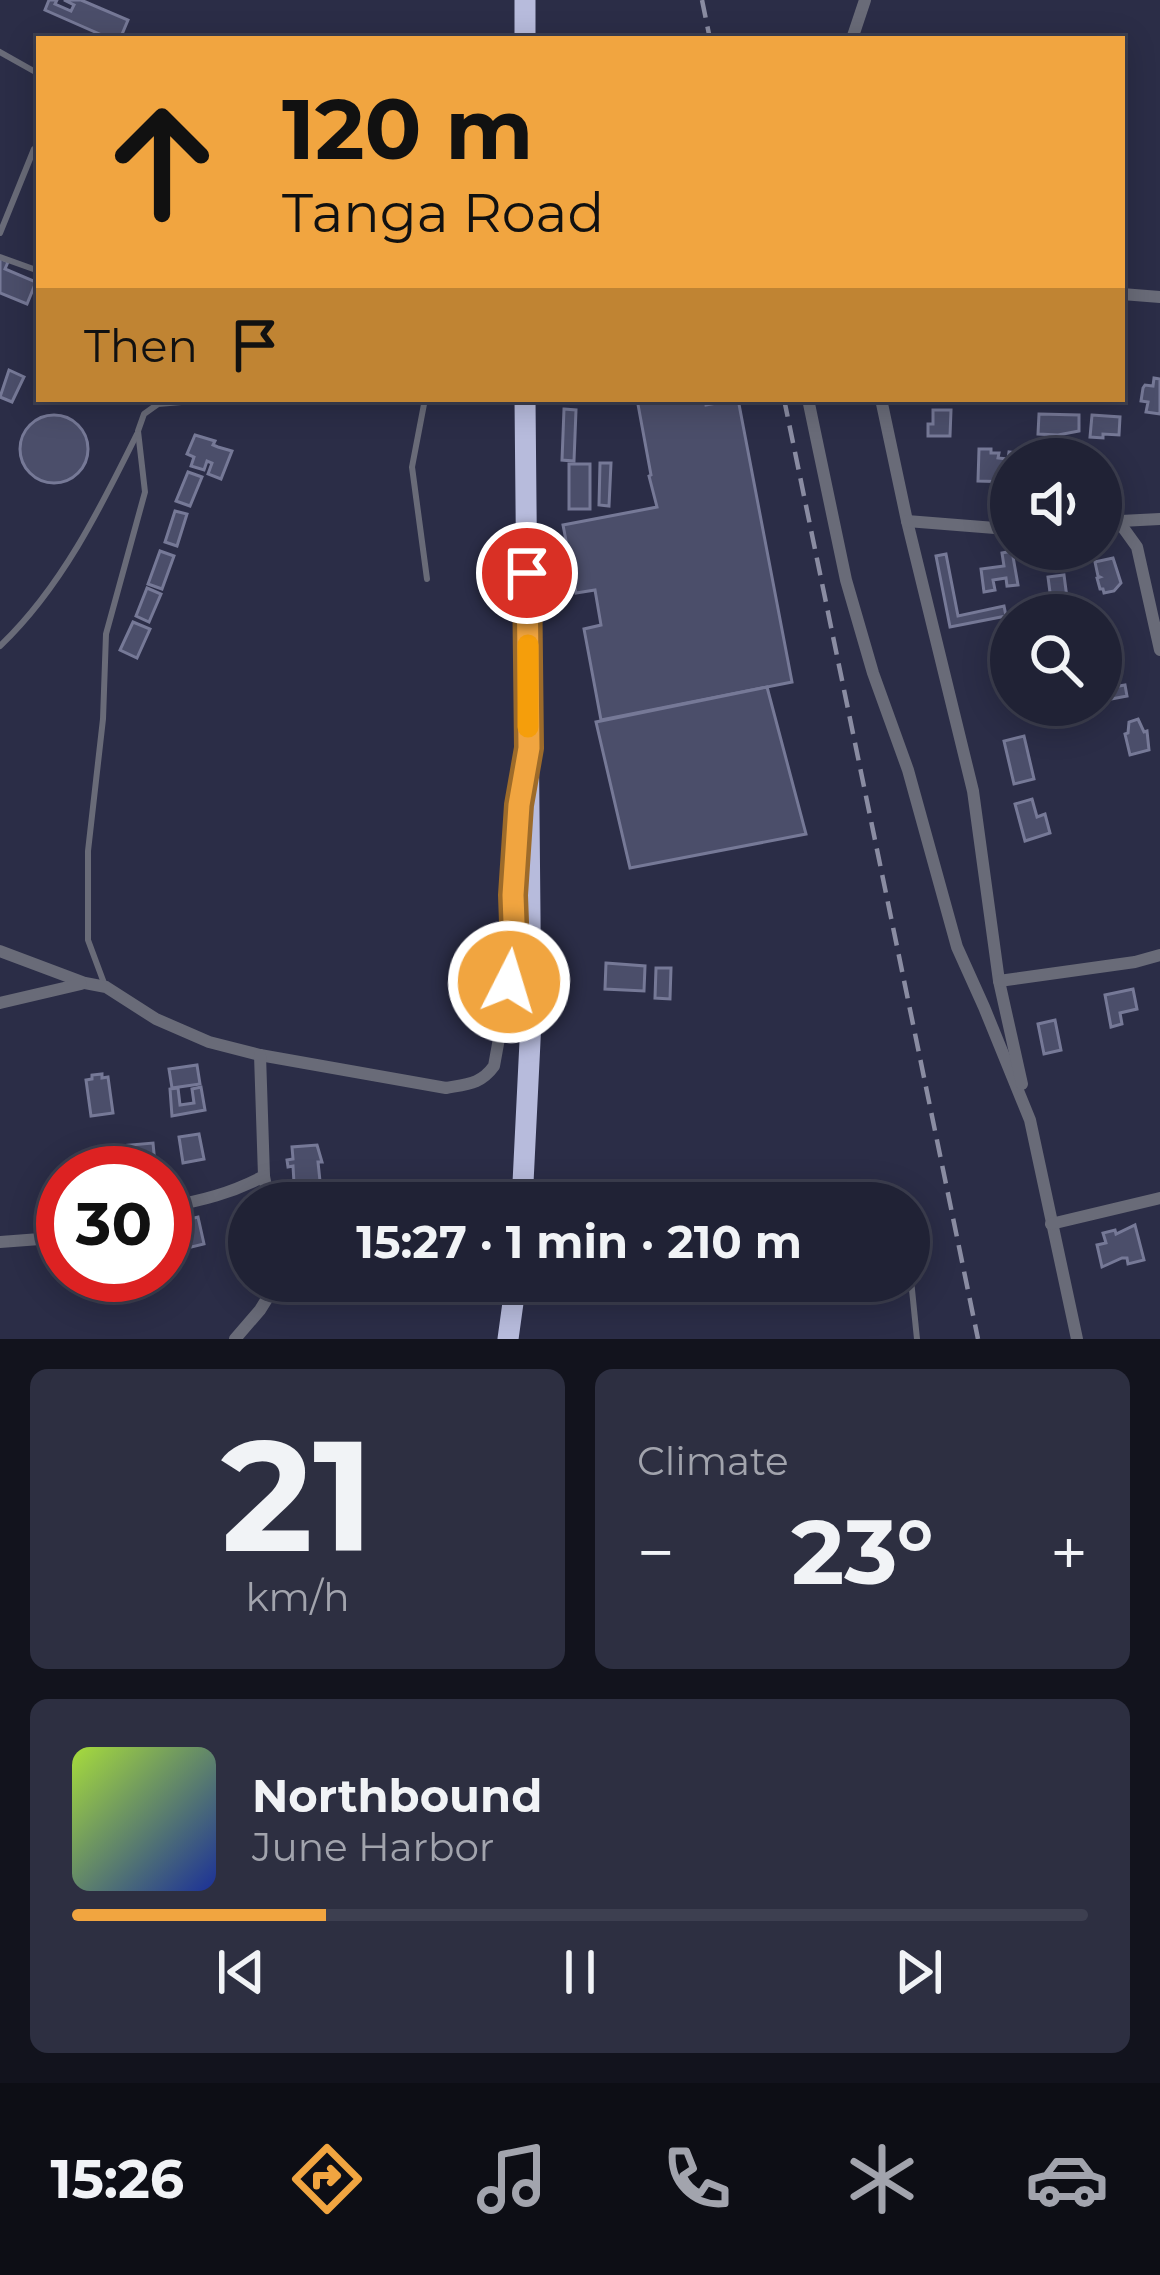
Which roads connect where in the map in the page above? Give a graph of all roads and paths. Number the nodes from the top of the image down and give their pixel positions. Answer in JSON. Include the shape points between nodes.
{"nodes":[{"id":1,"x":525,"y":0,"type":"edge"},
{"id":2,"x":865,"y":0,"type":"edge"},
{"id":3,"x":525,"y":36,"type":"edge"},
{"id":4,"x":853,"y":36,"type":"edge"},
{"id":5,"x":0,"y":52,"type":"edge"},
{"id":6,"x":36,"y":72,"type":"edge"},
{"id":7,"x":36,"y":147,"type":"edge"},
{"id":8,"x":0,"y":233,"type":"edge"},
{"id":9,"x":0,"y":257,"type":"edge"},
{"id":10,"x":36,"y":270,"type":"edge"},
{"id":11,"x":1125,"y":294,"type":"edge"},
{"id":12,"x":1160,"y":297,"type":"edge"},
{"id":13,"x":182,"y":402,"type":"edge"},
{"id":14,"x":424,"y":402,"type":"edge"},
{"id":15,"x":526,"y":402,"type":"edge"},
{"id":16,"x":809,"y":402,"type":"edge"},
{"id":17,"x":882,"y":402,"type":"edge"},
{"id":18,"x":138,"y":431,"type":"junction"},
{"id":19,"x":1160,"y":519,"type":"edge"},
{"id":20,"x":907,"y":521,"type":"junction"},
{"id":21,"x":1122,"y":522,"type":"edge"},
{"id":22,"x":1122,"y":526,"type":"edge"},
{"id":23,"x":990,"y":528,"type":"edge"},
{"id":24,"x":427,"y":579,"type":"dead end"},
{"id":25,"x":0,"y":646,"type":"edge"},
{"id":26,"x":1160,"y":650,"type":"edge"},
{"id":27,"x":529,"y":748,"type":"junction"},
{"id":28,"x":0,"y":951,"type":"edge"},
{"id":29,"x":1160,"y":955,"type":"edge"},
{"id":30,"x":999,"y":981,"type":"junction"},
{"id":31,"x":85,"y":983,"type":"junction"},
{"id":32,"x":106,"y":987,"type":"junction"},
{"id":33,"x":0,"y":1003,"type":"edge"},
{"id":34,"x":260,"y":1055,"type":"junction"},
{"id":35,"x":1030,"y":1120,"type":"junction"},
{"id":36,"x":265,"y":1176,"type":"junction"},
{"id":37,"x":266,"y":1182,"type":"edge"},
{"id":38,"x":523,"y":1182,"type":"edge"},
{"id":39,"x":1160,"y":1198,"type":"edge"},
{"id":40,"x":192,"y":1203,"type":"edge"},
{"id":41,"x":1051,"y":1224,"type":"junction"},
{"id":42,"x":36,"y":1239,"type":"edge"},
{"id":43,"x":0,"y":1242,"type":"edge"},
{"id":44,"x":265,"y":1302,"type":"edge"},
{"id":45,"x":513,"y":1302,"type":"edge"},
{"id":46,"x":913,"y":1302,"type":"edge"},
{"id":47,"x":235,"y":1339,"type":"edge"},
{"id":48,"x":508,"y":1339,"type":"edge"},
{"id":49,"x":916,"y":1339,"type":"edge"},
{"id":50,"x":1077,"y":1339,"type":"edge"}],
"edges":[{"from":1,"to":3,"type":"highway"},
{"from":2,"to":4,"type":"street"},
{"from":5,"to":6,"type":"lane"},
{"from":7,"to":8,"type":"lane"},
{"from":9,"to":10,"type":"lane"},
{"from":11,"to":12,"type":"street"},
{"from":13,"to":18,"type":"lane","via":[[158,404]]},
{"from":14,"to":24,"type":"lane","via":[[412,467]]},
{"from":15,"to":27,"type":"highway"},
{"from":16,"to":35,"type":"street","via":[[846,580],[957,947]]},
{"from":17,"to":20,"type":"street"},
{"from":18,"to":25,"type":"lane","via":[[61,572]]},
{"from":18,"to":32,"type":"lane","via":[[145,492],[106,634],[88,851],[88,940]]},
{"from":19,"to":21,"type":"street"},
{"from":20,"to":23,"type":"street"},
{"from":20,"to":30,"type":"street","via":[[973,791]]},
{"from":22,"to":26,"type":"street","via":[[1137,547]]},
{"from":27,"to":34,"type":"street","via":[[519,805],[515,950],[494,1066],[485,1078],[446,1088]]},
{"from":27,"to":38,"type":"highway"},
{"from":28,"to":31,"type":"street"},
{"from":29,"to":30,"type":"street"},
{"from":30,"to":35,"type":"street"},
{"from":31,"to":32,"type":"street"},
{"from":31,"to":33,"type":"street"},
{"from":32,"to":34,"type":"street","via":[[209,1042]]},
{"from":34,"to":36,"type":"street"},
{"from":35,"to":41,"type":"street"},
{"from":36,"to":37,"type":"street"},
{"from":36,"to":40,"type":"street"},
{"from":39,"to":41,"type":"street"},
{"from":41,"to":50,"type":"street"},
{"from":42,"to":43,"type":"street"},
{"from":44,"to":47,"type":"street"},
{"from":45,"to":48,"type":"highway"},
{"from":46,"to":49,"type":"lane"}]}
